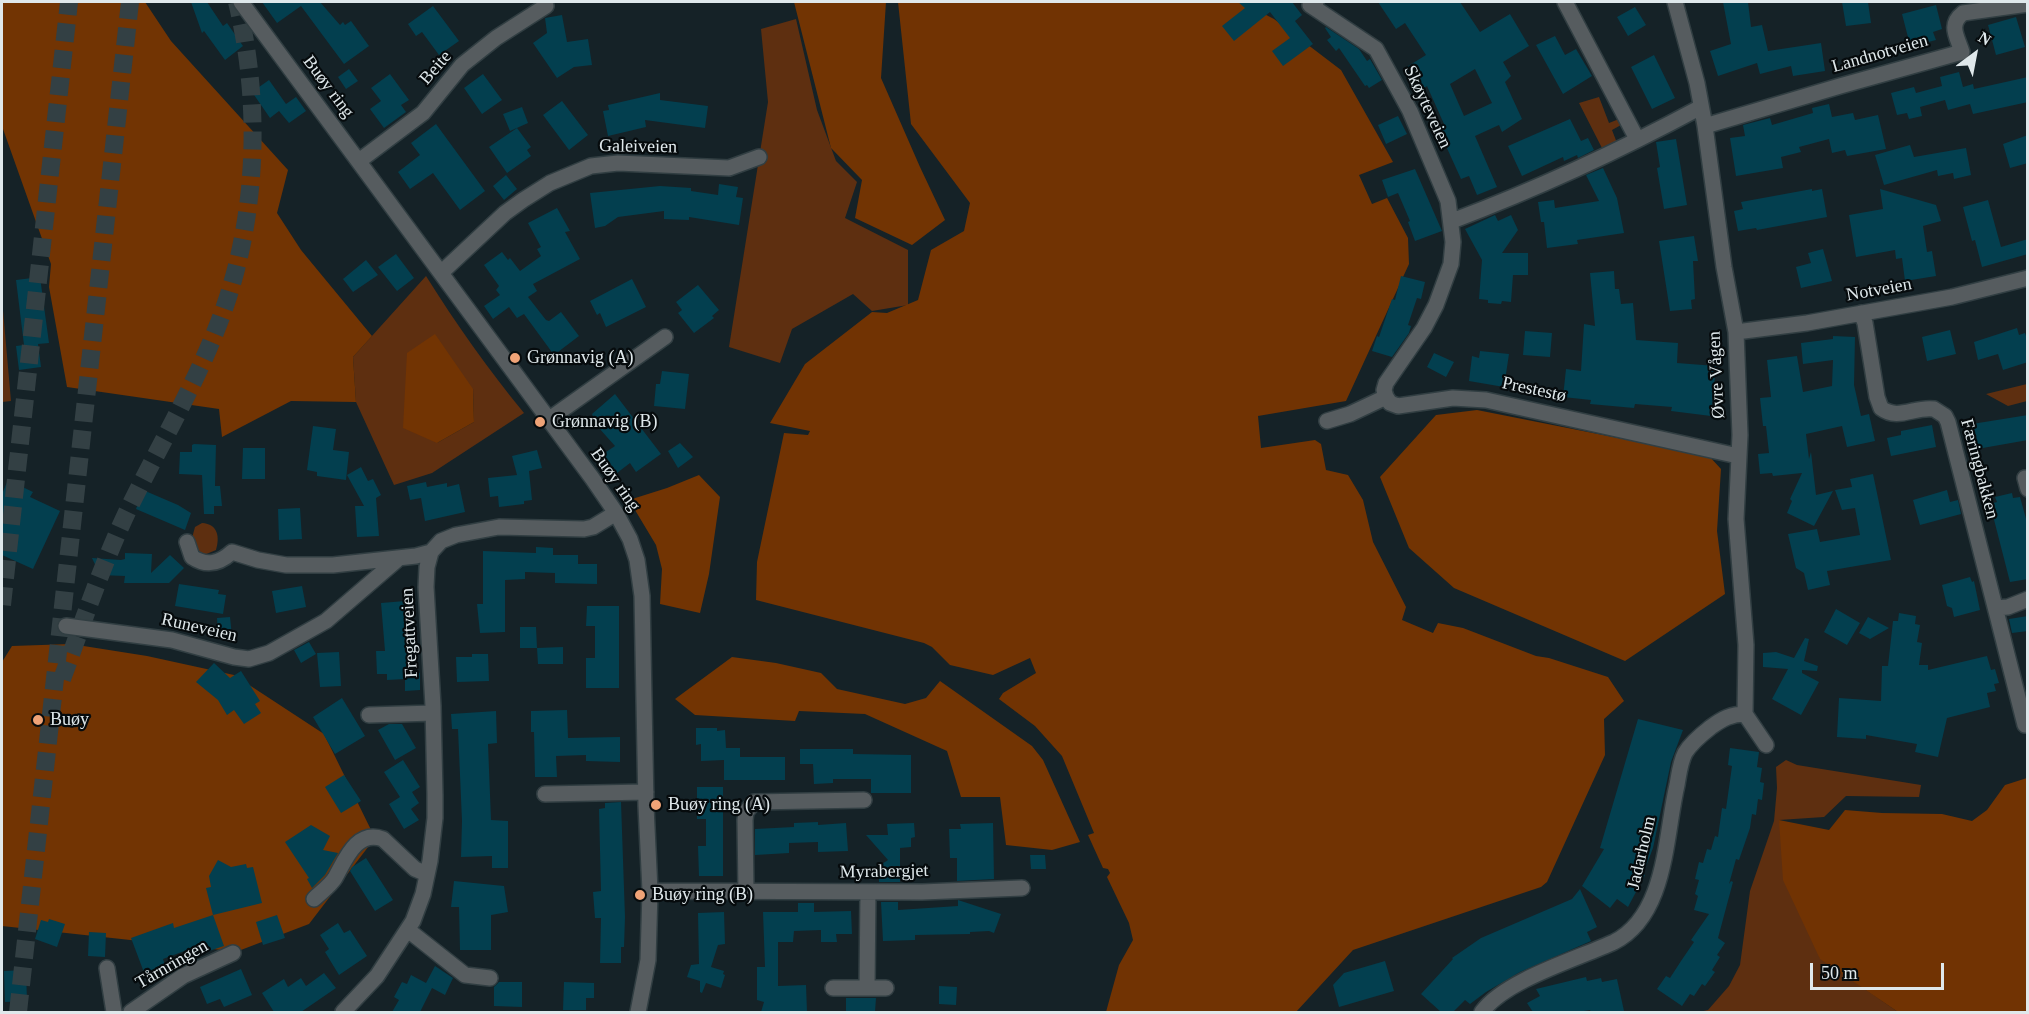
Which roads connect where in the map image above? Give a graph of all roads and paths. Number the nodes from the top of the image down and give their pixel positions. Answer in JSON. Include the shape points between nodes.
{"nodes":[{"id":1,"x":242,"y":2,"type":"edge"},
{"id":2,"x":1316,"y":2,"type":"edge"},
{"id":3,"x":1565,"y":2,"type":"edge"},
{"id":4,"x":1675,"y":2,"type":"edge"},
{"id":5,"x":2028,"y":4,"type":"edge"},
{"id":6,"x":546,"y":6,"type":"dead end"},
{"id":7,"x":1701,"y":107,"type":"junction"},
{"id":8,"x":1705,"y":126,"type":"junction"},
{"id":9,"x":1637,"y":139,"type":"junction"},
{"id":10,"x":759,"y":157,"type":"dead end"},
{"id":11,"x":358,"y":161,"type":"junction"},
{"id":12,"x":1452,"y":221,"type":"junction"},
{"id":13,"x":442,"y":272,"type":"junction"},
{"id":14,"x":2028,"y":278,"type":"edge"},
{"id":15,"x":1861,"y":314,"type":"junction"},
{"id":16,"x":1736,"y":332,"type":"junction"},
{"id":17,"x":664,"y":337,"type":"dead end"},
{"id":18,"x":1386,"y":397,"type":"junction"},
{"id":19,"x":548,"y":420,"type":"junction"},
{"id":20,"x":1327,"y":421,"type":"dead end"},
{"id":21,"x":1738,"y":456,"type":"junction"},
{"id":22,"x":615,"y":513,"type":"junction"},
{"id":23,"x":187,"y":542,"type":"dead end"},
{"id":24,"x":431,"y":552,"type":"junction"},
{"id":25,"x":399,"y":559,"type":"junction"},
{"id":26,"x":2028,"y":599,"type":"edge"},
{"id":27,"x":1996,"y":608,"type":"junction"},
{"id":28,"x":66,"y":626,"type":"dead end"},
{"id":29,"x":2022,"y":695,"type":"edge"},
{"id":30,"x":433,"y":713,"type":"junction"},
{"id":31,"x":1744,"y":714,"type":"junction"},
{"id":32,"x":369,"y":715,"type":"dead end"},
{"id":33,"x":2025,"y":725,"type":"dead end"},
{"id":34,"x":1766,"y":745,"type":"dead end"},
{"id":35,"x":646,"y":792,"type":"junction"},
{"id":36,"x":545,"y":794,"type":"dead end"},
{"id":37,"x":864,"y":800,"type":"dead end"},
{"id":38,"x":427,"y":874,"type":"junction"},
{"id":39,"x":1022,"y":888,"type":"dead end"},
{"id":40,"x":650,"y":891,"type":"junction"},
{"id":41,"x":868,"y":891,"type":"junction"},
{"id":42,"x":746,"y":892,"type":"junction"},
{"id":43,"x":314,"y":899,"type":"dead end"},
{"id":44,"x":408,"y":930,"type":"junction"},
{"id":45,"x":233,"y":953,"type":"dead end"},
{"id":46,"x":107,"y":968,"type":"dead end"},
{"id":47,"x":489,"y":978,"type":"dead end"},
{"id":48,"x":833,"y":988,"type":"dead end"},
{"id":49,"x":867,"y":988,"type":"junction"},
{"id":50,"x":886,"y":988,"type":"dead end"},
{"id":51,"x":114,"y":1012,"type":"edge"},
{"id":52,"x":131,"y":1012,"type":"edge"},
{"id":53,"x":344,"y":1012,"type":"edge"},
{"id":54,"x":638,"y":1012,"type":"edge"},
{"id":55,"x":1482,"y":1012,"type":"edge"}],
"edges":[{"from":1,"to":11,"type":"street","name":"Buøy ring"},
{"from":2,"to":12,"type":"street","name":"Skøyteveien","via":[[1310,5],[1376,49],[1410,111],[1448,201]]},
{"from":3,"to":9,"type":"street"},
{"from":4,"to":7,"type":"street","name":"Øvre Vågen"},
{"from":5,"to":8,"type":"street","name":"Landnotveien","via":[[1963,13],[1955,18],[1953,26],[1962,52]]},
{"from":6,"to":11,"type":"street","name":"Beite","via":[[462,65],[423,114]]},
{"from":7,"to":8,"type":"street","name":"Øvre Vågen"},
{"from":7,"to":9,"type":"street"},
{"from":8,"to":16,"type":"street","name":"Øvre Vågen"},
{"from":9,"to":12,"type":"street","via":[[1532,189]]},
{"from":10,"to":13,"type":"street","name":"Galeiveien","via":[[729,168],[591,166],[550,183],[504,213]]},
{"from":11,"to":13,"type":"street","name":"Buøy ring"},
{"from":12,"to":18,"type":"street","name":"Skøyteveien","via":[[1448,273],[1436,306],[1386,383]]},
{"from":13,"to":19,"type":"street","name":"Buøy ring"},
{"from":14,"to":15,"type":"street","name":"Notveien","via":[[1959,296]]},
{"from":15,"to":16,"type":"street","name":"Notveien"},
{"from":15,"to":27,"type":"street","name":"Færingbakken","via":[[1881,408],[1902,414],[1934,409],[1948,422]]},
{"from":16,"to":21,"type":"street","name":"Øvre Vågen"},
{"from":17,"to":19,"type":"street"},
{"from":18,"to":20,"type":"street"},
{"from":18,"to":21,"type":"street","name":"Prestestø","via":[[1398,406],[1453,398],[1486,400]]},
{"from":19,"to":22,"type":"street","name":"Buøy ring"},
{"from":21,"to":31,"type":"street","name":"Øvre Vågen","via":[[1737,540],[1746,645]]},
{"from":22,"to":24,"type":"street","name":"Runeveien","via":[[584,529],[485,529],[441,541]]},
{"from":22,"to":35,"type":"street","name":"Buøy ring","via":[[637,560],[642,596]]},
{"from":23,"to":25,"type":"street","name":"Runeveien","via":[[192,557],[212,564],[232,552],[286,565]]},
{"from":24,"to":25,"type":"street","name":"Runeveien"},
{"from":24,"to":30,"type":"street","name":"Fregattveien","via":[[426,587]]},
{"from":25,"to":28,"type":"street","name":"Runeveien","via":[[326,621],[269,653],[249,659],[172,640]]},
{"from":26,"to":27,"type":"street"},
{"from":27,"to":29,"type":"street","name":"Færingbakken"},
{"from":29,"to":33,"type":"street","name":"Færingbakken"},
{"from":30,"to":32,"type":"street"},
{"from":30,"to":38,"type":"street","name":"Fregattveien","via":[[435,818]]},
{"from":31,"to":34,"type":"street"},
{"from":31,"to":55,"type":"street","name":"Jadarholm","via":[[1720,720],[1685,753],[1653,897],[1636,926],[1614,942],[1510,988]]},
{"from":35,"to":36,"type":"street"},
{"from":35,"to":40,"type":"street","name":"Buøy ring"},
{"from":37,"to":42,"type":"street","via":[[754,802],[745,820]]},
{"from":38,"to":43,"type":"street","via":[[415,869],[383,839],[360,841],[347,854],[334,880]]},
{"from":38,"to":44,"type":"street","name":"Fregattveien"},
{"from":39,"to":41,"type":"street","name":"Myrabergjet"},
{"from":40,"to":42,"type":"street","name":"Myrabergjet"},
{"from":40,"to":54,"type":"street","name":"Buøy ring","via":[[648,960]]},
{"from":41,"to":42,"type":"street","name":"Myrabergjet"},
{"from":41,"to":49,"type":"street"},
{"from":44,"to":47,"type":"street","via":[[465,975]]},
{"from":44,"to":53,"type":"street","name":"Fregattveien","via":[[377,976]]},
{"from":45,"to":52,"type":"street","name":"Tårnringen","via":[[183,976]]},
{"from":46,"to":51,"type":"street","name":"Tårnringen"},
{"from":48,"to":49,"type":"street"},
{"from":49,"to":50,"type":"street"}]}
